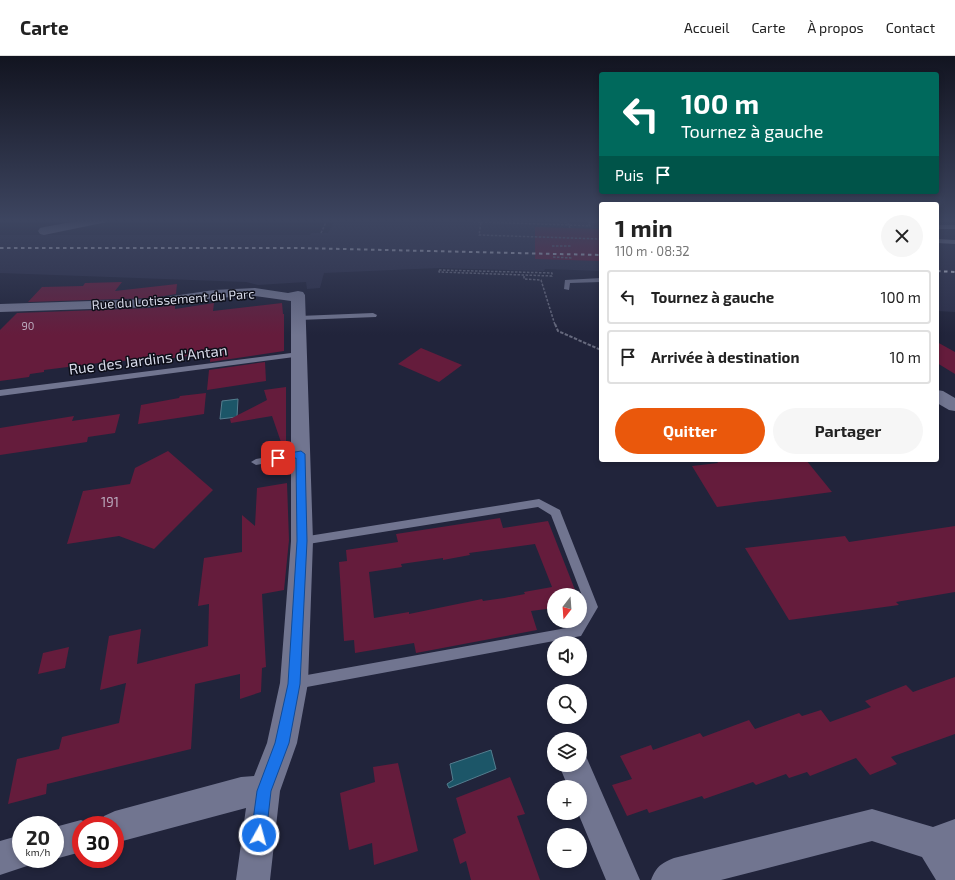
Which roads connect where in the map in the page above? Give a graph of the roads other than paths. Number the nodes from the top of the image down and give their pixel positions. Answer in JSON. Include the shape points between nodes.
{"nodes":[{"id":1,"x":599,"y":280,"type":"edge"},
{"id":2,"x":567,"y":289,"type":"dead end"},
{"id":3,"x":299,"y":307,"type":"junction"},
{"id":4,"x":0,"y":308,"type":"edge"},
{"id":5,"x":373,"y":315,"type":"dead end"},
{"id":6,"x":299,"y":354,"type":"junction"},
{"id":7,"x":0,"y":393,"type":"edge"},
{"id":8,"x":939,"y":396,"type":"edge"},
{"id":9,"x":955,"y":406,"type":"edge"},
{"id":10,"x":301,"y":454,"type":"junction"},
{"id":11,"x":256,"y":462,"type":"dead end"},
{"id":12,"x":302,"y":541,"type":"junction"},
{"id":13,"x":294,"y":684,"type":"junction"},
{"id":14,"x":577,"y":772,"type":"edge"},
{"id":15,"x":264,"y":791,"type":"junction"},
{"id":16,"x":124,"y":825,"type":"edge"},
{"id":17,"x":944,"y":839,"type":"edge"},
{"id":18,"x":12,"y":855,"type":"edge"},
{"id":19,"x":0,"y":858,"type":"edge"},
{"id":20,"x":955,"y":879,"type":"edge"},
{"id":21,"x":253,"y":880,"type":"edge"},
{"id":22,"x":623,"y":880,"type":"edge"},
{"id":23,"x":668,"y":880,"type":"edge"}],
"edges":[{"from":1,"to":2,"type":"lane","via":[[567,281]]},
{"from":3,"to":4,"type":"street","name":"Rue du Lotissement du Parc","via":[[288,297],[255,292],[214,294],[152,303]]},
{"from":3,"to":5,"type":"lane"},
{"from":3,"to":6,"type":"street"},
{"from":6,"to":7,"type":"lane","name":"Rue des Jardins d'Antan"},
{"from":6,"to":10,"type":"street"},
{"from":8,"to":9,"type":"street"},
{"from":10,"to":11,"type":"lane"},
{"from":10,"to":12,"type":"street"},
{"from":12,"to":13,"type":"street"},
{"from":12,"to":13,"type":"lane","via":[[539,502],[556,513],[592,607],[576,632]]},
{"from":13,"to":15,"type":"street","via":[[282,743]]},
{"from":14,"to":22,"type":"street"},
{"from":15,"to":16,"type":"street","via":[[241,793]]},
{"from":15,"to":21,"type":"street"},
{"from":17,"to":20,"type":"street"},
{"from":17,"to":23,"type":"street","via":[[872,825],[674,875]]},
{"from":18,"to":19,"type":"street"}]}
